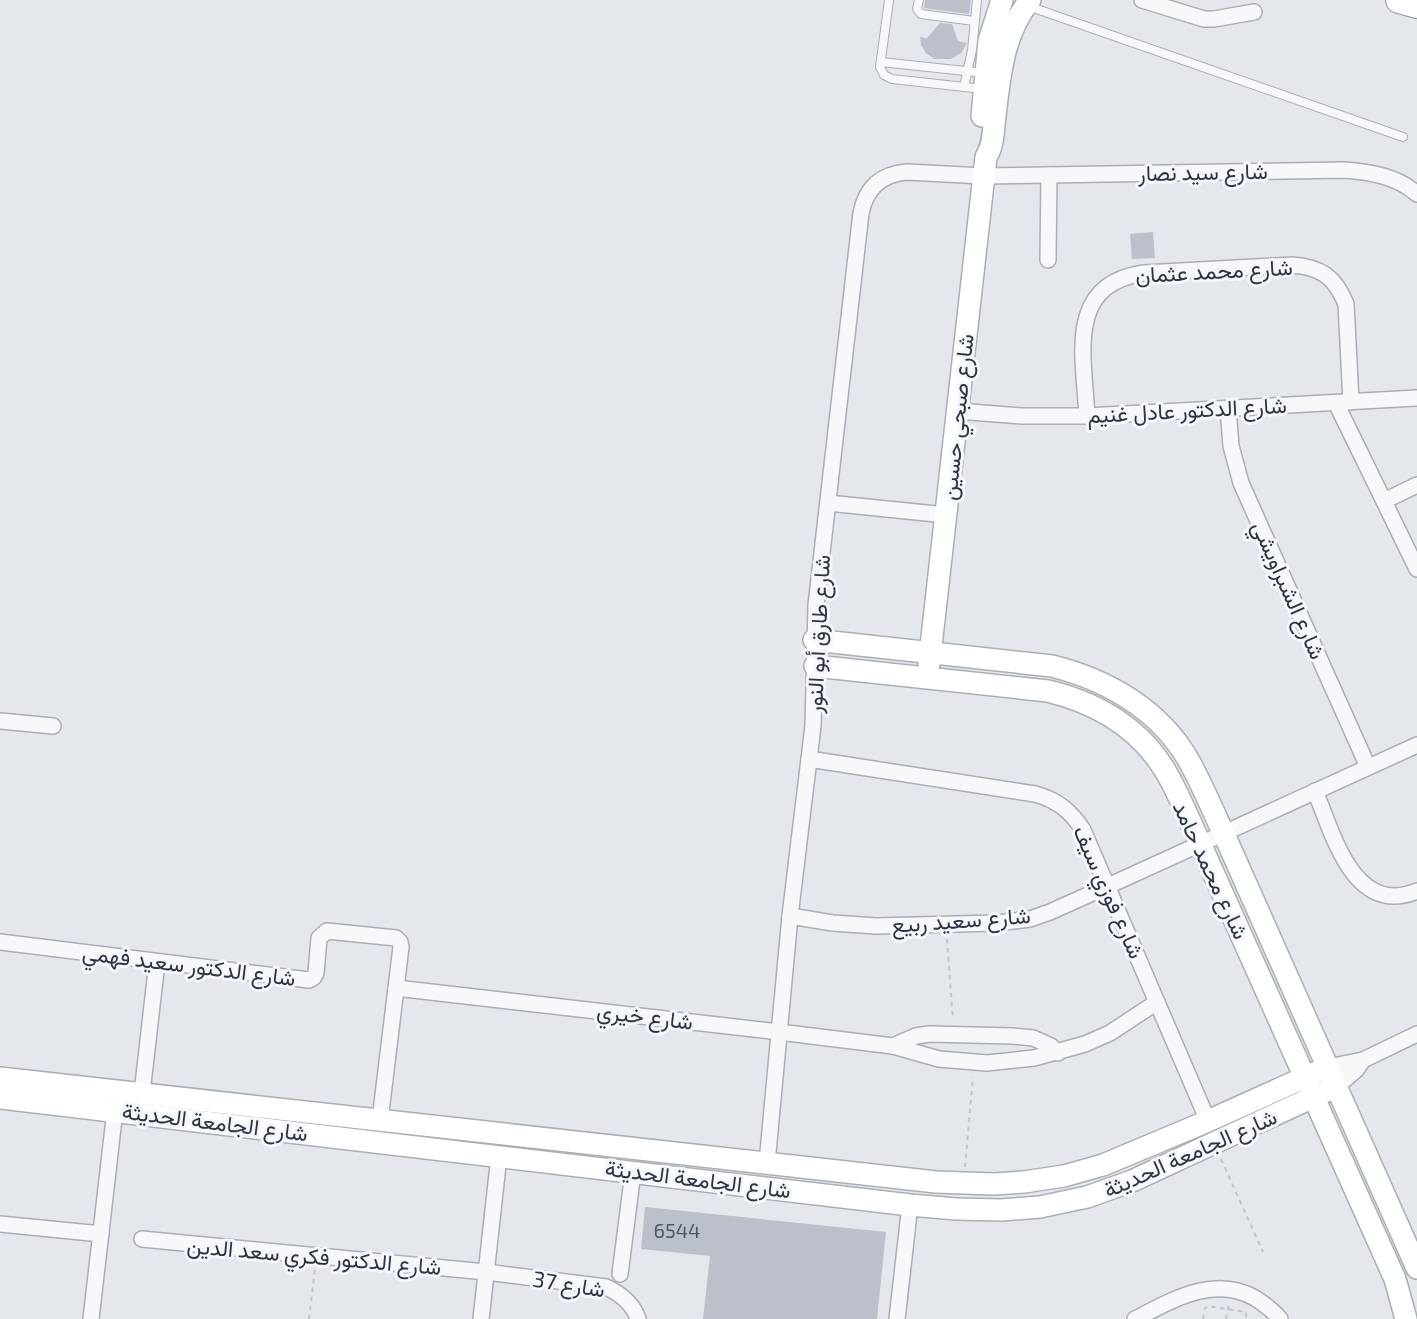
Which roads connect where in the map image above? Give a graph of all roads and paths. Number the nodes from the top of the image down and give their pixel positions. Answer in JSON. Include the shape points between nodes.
{"nodes":[{"id":1,"x":889,"y":0,"type":"edge"},
{"id":2,"x":919,"y":0,"type":"edge"},
{"id":3,"x":977,"y":0,"type":"edge"},
{"id":4,"x":1002,"y":0,"type":"edge"},
{"id":5,"x":1142,"y":0,"type":"edge"},
{"id":6,"x":1399,"y":0,"type":"edge"},
{"id":7,"x":1028,"y":3,"type":"edge"},
{"id":8,"x":1417,"y":5,"type":"edge"},
{"id":9,"x":1254,"y":12,"type":"dead end"},
{"id":10,"x":974,"y":21,"type":"junction"},
{"id":11,"x":881,"y":62,"type":"junction"},
{"id":12,"x":975,"y":80,"type":"junction"},
{"id":13,"x":1403,"y":137,"type":"dead end"},
{"id":14,"x":984,"y":166,"type":"junction"},
{"id":15,"x":1049,"y":175,"type":"junction"},
{"id":16,"x":1417,"y":194,"type":"edge"},
{"id":17,"x":1048,"y":260,"type":"dead end"},
{"id":18,"x":1417,"y":398,"type":"edge"},
{"id":19,"x":1344,"y":402,"type":"junction"},
{"id":20,"x":1228,"y":408,"type":"junction"},
{"id":21,"x":958,"y":411,"type":"junction"},
{"id":22,"x":1087,"y":416,"type":"junction"},
{"id":23,"x":1417,"y":485,"type":"edge"},
{"id":24,"x":1384,"y":501,"type":"junction"},
{"id":25,"x":828,"y":503,"type":"junction"},
{"id":26,"x":946,"y":515,"type":"junction"},
{"id":27,"x":1417,"y":570,"type":"edge"},
{"id":28,"x":814,"y":640,"type":"junction"},
{"id":29,"x":931,"y":652,"type":"junction"},
{"id":30,"x":814,"y":666,"type":"junction"},
{"id":31,"x":928,"y":677,"type":"junction"},
{"id":32,"x":0,"y":721,"type":"edge"},
{"id":33,"x":53,"y":726,"type":"dead end"},
{"id":34,"x":1417,"y":745,"type":"edge"},
{"id":35,"x":809,"y":759,"type":"junction"},
{"id":36,"x":1368,"y":767,"type":"junction"},
{"id":37,"x":1315,"y":791,"type":"junction"},
{"id":38,"x":1223,"y":832,"type":"junction"},
{"id":39,"x":1200,"y":843,"type":"junction"},
{"id":40,"x":1108,"y":886,"type":"junction"},
{"id":41,"x":1417,"y":891,"type":"edge"},
{"id":42,"x":790,"y":916,"type":"junction"},
{"id":43,"x":946,"y":924,"type":"junction"},
{"id":44,"x":0,"y":942,"type":"edge"},
{"id":45,"x":158,"y":962,"type":"junction"},
{"id":46,"x":396,"y":988,"type":"junction"},
{"id":47,"x":1157,"y":1002,"type":"junction"},
{"id":48,"x":779,"y":1032,"type":"junction"},
{"id":49,"x":954,"y":1034,"type":"junction"},
{"id":50,"x":1417,"y":1034,"type":"edge"},
{"id":51,"x":893,"y":1046,"type":"junction"},
{"id":52,"x":1058,"y":1053,"type":"junction"},
{"id":53,"x":1363,"y":1060,"type":"junction"},
{"id":54,"x":974,"y":1062,"type":"junction"},
{"id":55,"x":1328,"y":1067,"type":"junction"},
{"id":56,"x":0,"y":1078,"type":"edge"},
{"id":57,"x":1305,"y":1078,"type":"junction"},
{"id":58,"x":1337,"y":1086,"type":"junction"},
{"id":59,"x":142,"y":1094,"type":"junction"},
{"id":60,"x":1314,"y":1097,"type":"junction"},
{"id":61,"x":0,"y":1098,"type":"edge"},
{"id":62,"x":115,"y":1110,"type":"junction"},
{"id":63,"x":380,"y":1120,"type":"junction"},
{"id":64,"x":1208,"y":1121,"type":"junction"},
{"id":65,"x":331,"y":1125,"type":"junction"},
{"id":66,"x":1214,"y":1144,"type":"junction"},
{"id":67,"x":499,"y":1156,"type":"junction"},
{"id":68,"x":767,"y":1163,"type":"junction"},
{"id":69,"x":633,"y":1172,"type":"junction"},
{"id":70,"x":1024,"y":1182,"type":"junction"},
{"id":71,"x":964,"y":1184,"type":"junction"},
{"id":72,"x":910,"y":1205,"type":"junction"},
{"id":73,"x":1024,"y":1209,"type":"junction"},
{"id":74,"x":0,"y":1224,"type":"edge"},
{"id":75,"x":101,"y":1234,"type":"junction"},
{"id":76,"x":142,"y":1239,"type":"dead end"},
{"id":77,"x":1263,"y":1252,"type":"dead end"},
{"id":78,"x":317,"y":1256,"type":"junction"},
{"id":79,"x":1417,"y":1268,"type":"edge"},
{"id":80,"x":486,"y":1272,"type":"junction"},
{"id":81,"x":620,"y":1274,"type":"dead end"},
{"id":82,"x":1409,"y":1309,"type":"edge"},
{"id":83,"x":91,"y":1319,"type":"edge"},
{"id":84,"x":309,"y":1319,"type":"edge"},
{"id":85,"x":481,"y":1319,"type":"edge"},
{"id":86,"x":638,"y":1319,"type":"edge"},
{"id":87,"x":897,"y":1319,"type":"edge"},
{"id":88,"x":1135,"y":1319,"type":"edge"},
{"id":89,"x":1203,"y":1319,"type":"edge"},
{"id":90,"x":1246,"y":1319,"type":"edge"},
{"id":91,"x":1280,"y":1319,"type":"edge"}],
"edges":[{"from":1,"to":11,"type":"lane"},
{"from":2,"to":10,"type":"lane","via":[[917,9],[921,14]]},
{"from":3,"to":10,"type":"lane"},
{"from":4,"to":12,"type":"street","name":"شارع صبحي حسين"},
{"from":5,"to":9,"type":"street","via":[[1204,19]]},
{"from":6,"to":8,"type":"highway"},
{"from":7,"to":13,"type":"lane"},
{"from":7,"to":14,"type":"street","name":"شارع صبحي حسين","via":[[1003,54],[992,142]]},
{"from":10,"to":12,"type":"lane"},
{"from":11,"to":12,"type":"lane"},
{"from":11,"to":12,"type":"lane","via":[[881,71],[892,79]]},
{"from":12,"to":14,"type":"street","name":"شارع صبحي حسين"},
{"from":14,"to":15,"type":"street","name":"شارع سيد نصار"},
{"from":14,"to":21,"type":"street","name":"شارع صبحي حسين"},
{"from":14,"to":25,"type":"street","name":"شارع طارق أبو النور","via":[[895,173],[875,183],[868,192],[861,213]]},
{"from":15,"to":16,"type":"street","name":"شارع سيد نصار","via":[[1356,171],[1391,178]]},
{"from":15,"to":17,"type":"street"},
{"from":18,"to":19,"type":"street","name":"شارع الدكتور عادل غنيم"},
{"from":19,"to":20,"type":"street","name":"شارع الدكتور عادل غنيم"},
{"from":19,"to":22,"type":"street","name":"شارع محمد عثمان","via":[[1346,304],[1340,291],[1320,271],[1292,265],[1144,273],[1115,280],[1092,302],[1086,315],[1083,330]]},
{"from":19,"to":24,"type":"street"},
{"from":20,"to":22,"type":"street","name":"شارع الدكتور عادل غنيم"},
{"from":20,"to":36,"type":"street","name":"شارع الشبراويشي","via":[[1231,446],[1241,483]]},
{"from":21,"to":22,"type":"street","name":"شارع الدكتور عادل غنيم"},
{"from":21,"to":26,"type":"street","name":"شارع صبحي حسين"},
{"from":23,"to":24,"type":"street"},
{"from":24,"to":27,"type":"street"},
{"from":25,"to":26,"type":"street"},
{"from":25,"to":28,"type":"street","name":"شارع طارق أبو النور"},
{"from":26,"to":29,"type":"street","name":"شارع صبحي حسين"},
{"from":28,"to":29,"type":"street","name":"شارع محمد حامد"},
{"from":28,"to":30,"type":"street","name":"شارع طارق أبو النور"},
{"from":29,"to":31,"type":"street","name":"شارع صبحي حسين"},
{"from":29,"to":38,"type":"street","name":"شارع محمد حامد","via":[[1052,666],[1122,693],[1148,712],[1177,743]]},
{"from":30,"to":31,"type":"street","name":"شارع محمد حامد"},
{"from":30,"to":35,"type":"street","name":"شارع طارق أبو النور"},
{"from":31,"to":39,"type":"street","name":"شارع محمد حامد","via":[[1048,691],[1101,710],[1131,731],[1157,758]]},
{"from":32,"to":33,"type":"street"},
{"from":34,"to":36,"type":"street","name":"شارع سعيد ربيع"},
{"from":35,"to":40,"type":"street","name":"شارع فوزي سيف","via":[[1047,797],[1077,820]]},
{"from":35,"to":42,"type":"street","name":"شارع طارق أبو النور"},
{"from":36,"to":37,"type":"street","name":"شارع سعيد ربيع"},
{"from":37,"to":38,"type":"street","name":"شارع سعيد ربيع"},
{"from":37,"to":41,"type":"street","via":[[1348,869],[1358,880],[1382,894],[1396,896]]},
{"from":38,"to":39,"type":"street","name":"شارع سعيد ربيع"},
{"from":38,"to":55,"type":"street","name":"شارع محمد حامد"},
{"from":39,"to":40,"type":"street","name":"شارع سعيد ربيع"},
{"from":39,"to":57,"type":"street","name":"شارع محمد حامد"},
{"from":40,"to":43,"type":"street","name":"شارع سعيد ربيع","via":[[1030,919]]},
{"from":40,"to":47,"type":"street","name":"شارع فوزي سيف"},
{"from":42,"to":43,"type":"street","name":"شارع سعيد ربيع","via":[[854,925]]},
{"from":42,"to":48,"type":"street","name":"شارع طارق أبو النور"},
{"from":43,"to":49,"type":"path"},
{"from":44,"to":45,"type":"street","name":"شارع الدكتور سعيد فهمي"},
{"from":45,"to":46,"type":"street","name":"شارع الدكتور سعيد فهمي","via":[[309,980],[316,973],[319,938],[330,930],[398,940],[401,947]]},
{"from":45,"to":59,"type":"street"},
{"from":46,"to":48,"type":"street","name":"شارع خيري"},
{"from":46,"to":63,"type":"street"},
{"from":47,"to":52,"type":"street","name":"شارع خيري","via":[[1110,1033]]},
{"from":47,"to":64,"type":"street","name":"شارع فوزي سيف"},
{"from":48,"to":51,"type":"street","name":"شارع خيري"},
{"from":48,"to":68,"type":"street","name":"شارع طارق أبو النور"},
{"from":49,"to":51,"type":"street","name":"شارع خيري","via":[[916,1036]]},
{"from":49,"to":52,"type":"street","name":"شارع خيري","via":[[1033,1038]]},
{"from":50,"to":53,"type":"street","name":"شارع الجامعة الحديثة"},
{"from":51,"to":54,"type":"street","name":"شارع خيري","via":[[939,1059]]},
{"from":52,"to":54,"type":"street","name":"شارع خيري"},
{"from":53,"to":55,"type":"street","name":"شارع الجامعة الحديثة"},
{"from":53,"to":58,"type":"street","name":"شارع الجامعة الحديثة"},
{"from":54,"to":71,"type":"path"},
{"from":55,"to":57,"type":"street","name":"شارع الجامعة الحديثة"},
{"from":55,"to":58,"type":"street","name":"شارع محمد حامد"},
{"from":56,"to":59,"type":"street","name":"شارع الجامعة الحديثة"},
{"from":57,"to":60,"type":"street","name":"شارع محمد حامد"},
{"from":57,"to":64,"type":"street","name":"شارع الجامعة الحديثة"},
{"from":58,"to":60,"type":"street","name":"شارع الجامعة الحديثة"},
{"from":58,"to":79,"type":"street","name":"شارع محمد حامد"},
{"from":59,"to":65,"type":"street","name":"شارع الجامعة الحديثة"},
{"from":60,"to":66,"type":"street","name":"شارع الجامعة الحديثة"},
{"from":60,"to":82,"type":"street","name":"شارع محمد حامد"},
{"from":61,"to":62,"type":"street","name":"شارع الجامعة الحديثة"},
{"from":62,"to":65,"type":"street","name":"شارع الجامعة الحديثة"},
{"from":62,"to":75,"type":"street"},
{"from":63,"to":65,"type":"street","name":"شارع الجامعة الحديثة"},
{"from":63,"to":68,"type":"street","name":"شارع الجامعة الحديثة"},
{"from":64,"to":70,"type":"street","name":"شارع الجامعة الحديثة","via":[[1103,1166]]},
{"from":65,"to":67,"type":"street","name":"شارع الجامعة الحديثة"},
{"from":66,"to":73,"type":"street","name":"شارع الجامعة الحديثة","via":[[1117,1187],[1071,1201]]},
{"from":66,"to":77,"type":"path"},
{"from":67,"to":69,"type":"street","name":"شارع الجامعة الحديثة"},
{"from":67,"to":80,"type":"street"},
{"from":68,"to":71,"type":"street","name":"شارع الجامعة الحديثة"},
{"from":69,"to":72,"type":"street","name":"شارع الجامعة الحديثة"},
{"from":69,"to":81,"type":"street"},
{"from":70,"to":71,"type":"street","name":"شارع الجامعة الحديثة"},
{"from":70,"to":73,"type":"street"},
{"from":72,"to":73,"type":"street","name":"شارع الجامعة الحديثة"},
{"from":72,"to":87,"type":"street"},
{"from":74,"to":75,"type":"street"},
{"from":75,"to":83,"type":"street"},
{"from":76,"to":78,"type":"street","name":"شارع الدكتور فكري سعد الدين"},
{"from":78,"to":80,"type":"street","name":"شارع الدكتور فكري سعد الدين"},
{"from":78,"to":84,"type":"path"},
{"from":80,"to":85,"type":"street"},
{"from":80,"to":86,"type":"street","name":"شارع 37","via":[[606,1287],[629,1303]]},
{"from":88,"to":91,"type":"street","via":[[1190,1292],[1218,1288],[1248,1295]]},
{"from":89,"to":90,"type":"path","via":[[1208,1306],[1246,1312]]}]}
